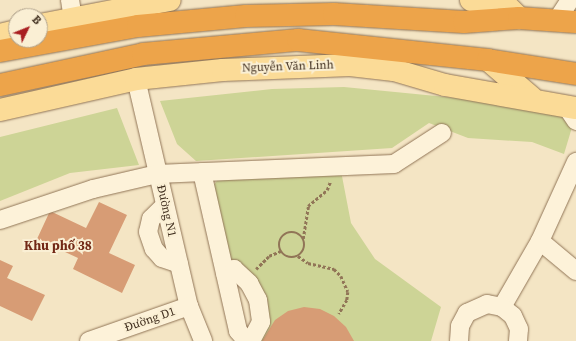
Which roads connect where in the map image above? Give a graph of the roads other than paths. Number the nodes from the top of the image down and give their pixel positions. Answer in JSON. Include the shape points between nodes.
{"nodes":[{"id":1,"x":170,"y":0,"type":"edge"},
{"id":2,"x":471,"y":0,"type":"edge"},
{"id":3,"x":510,"y":7,"type":"edge"},
{"id":4,"x":72,"y":9,"type":"edge"},
{"id":5,"x":570,"y":18,"type":"edge"},
{"id":6,"x":48,"y":21,"type":"edge"},
{"id":7,"x":0,"y":51,"type":"edge"},
{"id":8,"x":488,"y":60,"type":"junction"},
{"id":9,"x":394,"y":70,"type":"junction"},
{"id":10,"x":576,"y":74,"type":"edge"},
{"id":11,"x":136,"y":79,"type":"junction"},
{"id":12,"x":511,"y":82,"type":"junction"},
{"id":13,"x":0,"y":85,"type":"edge"},
{"id":14,"x":535,"y":100,"type":"junction"},
{"id":15,"x":574,"y":107,"type":"edge"},
{"id":16,"x":0,"y":110,"type":"edge"},
{"id":17,"x":442,"y":133,"type":"dead end"},
{"id":18,"x":576,"y":162,"type":"edge"},
{"id":19,"x":202,"y":172,"type":"junction"},
{"id":20,"x":157,"y":174,"type":"junction"},
{"id":21,"x":0,"y":220,"type":"edge"},
{"id":22,"x":540,"y":241,"type":"junction"},
{"id":23,"x":576,"y":271,"type":"edge"},
{"id":24,"x":225,"y":273,"type":"junction"},
{"id":25,"x":189,"y":306,"type":"junction"},
{"id":26,"x":502,"y":307,"type":"junction"},
{"id":27,"x":89,"y":341,"type":"edge"},
{"id":28,"x":203,"y":341,"type":"edge"},
{"id":29,"x":247,"y":341,"type":"edge"},
{"id":30,"x":251,"y":341,"type":"edge"},
{"id":31,"x":459,"y":341,"type":"edge"},
{"id":32,"x":518,"y":341,"type":"edge"}],
"edges":[{"from":1,"to":4,"type":"main road"},
{"from":2,"to":3,"type":"main road"},
{"from":3,"to":5,"type":"highway"},
{"from":3,"to":7,"type":"highway","via":[[464,22],[334,14],[246,16],[138,26]]},
{"from":4,"to":6,"type":"main road"},
{"from":8,"to":10,"type":"highway","name":"Nguyễn Văn Linh"},
{"from":8,"to":12,"type":"main road"},
{"from":8,"to":13,"type":"highway","name":"Nguyễn Văn Linh","via":[[298,40],[143,54]]},
{"from":9,"to":11,"type":"main road","name":"Nguyễn Văn Linh","via":[[350,65],[223,70]]},
{"from":9,"to":12,"type":"main road","name":"Nguyễn Văn Linh","via":[[413,65]]},
{"from":9,"to":14,"type":"main road","name":"Nguyễn Văn Linh","via":[[445,85]]},
{"from":11,"to":16,"type":"main road","name":"Nguyễn Văn Linh"},
{"from":11,"to":20,"type":"street","name":"Đường N1"},
{"from":12,"to":14,"type":"main road"},
{"from":12,"to":15,"type":"main road","name":"Nguyễn Văn Linh"},
{"from":14,"to":15,"type":"main road","name":"Nguyễn Văn Linh"},
{"from":17,"to":19,"type":"street","via":[[394,164]]},
{"from":18,"to":22,"type":"street"},
{"from":19,"to":20,"type":"street"},
{"from":19,"to":24,"type":"street"},
{"from":20,"to":21,"type":"street","via":[[93,189]]},
{"from":20,"to":25,"type":"street","name":"Đường N1"},
{"from":22,"to":23,"type":"street"},
{"from":22,"to":26,"type":"street"},
{"from":24,"to":29,"type":"street","via":[[238,331]]},
{"from":24,"to":30,"type":"street","via":[[234,269],[250,286],[258,300],[261,322]]},
{"from":25,"to":27,"type":"street","name":"Đường D1"},
{"from":25,"to":28,"type":"street","name":"Đường N1"},
{"from":26,"to":31,"type":"street","via":[[480,305],[467,313],[460,326]]},
{"from":26,"to":32,"type":"street","via":[[516,322]]}]}
